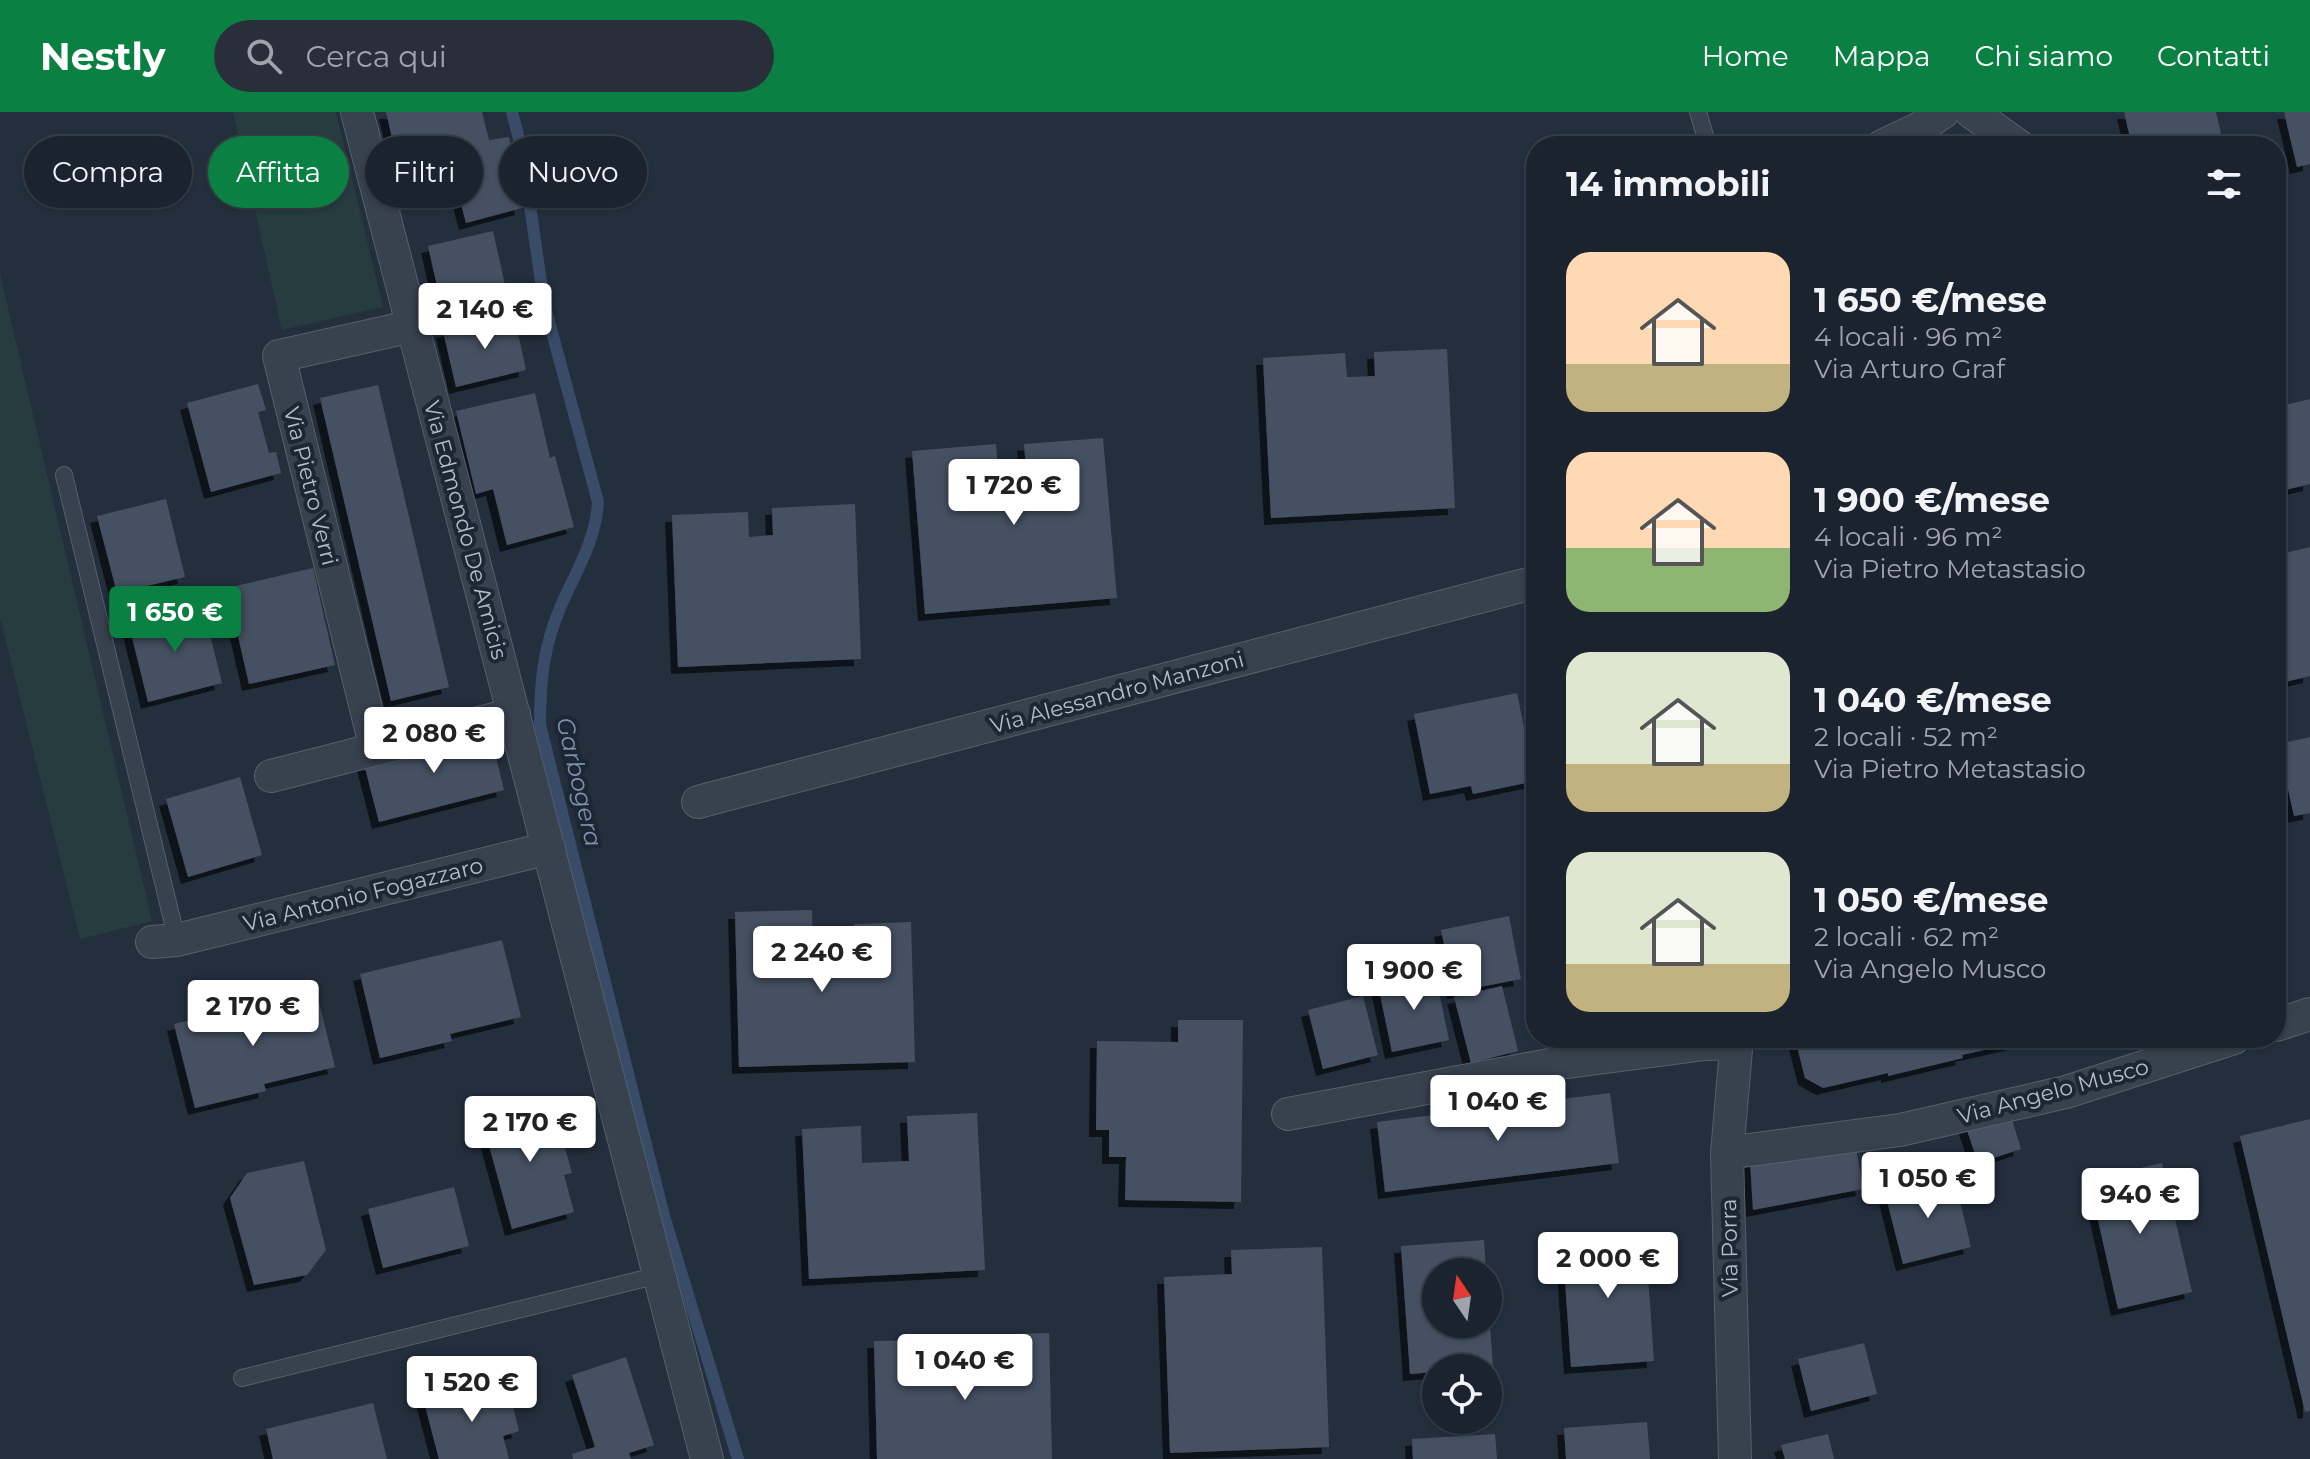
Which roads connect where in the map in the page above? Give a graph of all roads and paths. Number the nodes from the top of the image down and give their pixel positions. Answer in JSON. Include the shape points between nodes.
{"nodes":[{"id":1,"x":357,"y":112,"type":"edge"},
{"id":2,"x":1698,"y":112,"type":"edge"},
{"id":3,"x":1943,"y":112,"type":"edge"},
{"id":4,"x":1971,"y":112,"type":"edge"},
{"id":5,"x":1705,"y":136,"type":"edge"},
{"id":6,"x":1903,"y":136,"type":"edge"},
{"id":7,"x":2005,"y":136,"type":"edge"},
{"id":8,"x":413,"y":326,"type":"junction"},
{"id":9,"x":64,"y":475,"type":"dead end"},
{"id":10,"x":1526,"y":585,"type":"edge"},
{"id":11,"x":514,"y":714,"type":"junction"},
{"id":12,"x":376,"y":749,"type":"junction"},
{"id":13,"x":271,"y":776,"type":"dead end"},
{"id":14,"x":698,"y":802,"type":"dead end"},
{"id":15,"x":549,"y":848,"type":"junction"},
{"id":16,"x":164,"y":941,"type":"joint"},
{"id":17,"x":2310,"y":1014,"type":"edge"},
{"id":18,"x":2286,"y":1022,"type":"edge"},
{"id":19,"x":1674,"y":1048,"type":"edge"},
{"id":20,"x":1736,"y":1048,"type":"edge"},
{"id":21,"x":2203,"y":1048,"type":"edge"},
{"id":22,"x":1288,"y":1114,"type":"dead end"},
{"id":23,"x":1727,"y":1153,"type":"junction"},
{"id":24,"x":659,"y":1275,"type":"junction"},
{"id":25,"x":242,"y":1378,"type":"dead end"},
{"id":26,"x":707,"y":1459,"type":"edge"},
{"id":27,"x":1735,"y":1459,"type":"edge"}],
"edges":[{"from":1,"to":8,"type":"street","name":"Via Edmondo De Amicis"},
{"from":2,"to":5,"type":"lane"},
{"from":3,"to":6,"type":"street"},
{"from":4,"to":7,"type":"street"},
{"from":8,"to":11,"type":"street","name":"Via Edmondo De Amicis"},
{"from":8,"to":12,"type":"street","name":"Via Pietro Verri","via":[[279,356]]},
{"from":9,"to":16,"type":"lane","name":"Via Antonio Fogazzaro"},
{"from":10,"to":14,"type":"street","name":"Via Alessandro Manzoni"},
{"from":11,"to":12,"type":"street"},
{"from":11,"to":15,"type":"street","name":"Via Edmondo De Amicis"},
{"from":12,"to":13,"type":"street"},
{"from":15,"to":16,"type":"street","name":"Via Antonio Fogazzaro"},
{"from":15,"to":24,"type":"street","name":"Via Edmondo De Amicis"},
{"from":17,"to":18,"type":"street"},
{"from":19,"to":22,"type":"street","via":[[1560,1063]]},
{"from":20,"to":23,"type":"street","name":"Via Porra"},
{"from":21,"to":23,"type":"street","name":"Via Angelo Musco","via":[[2066,1092],[1900,1130]]},
{"from":23,"to":27,"type":"street","name":"Via Porra"},
{"from":24,"to":25,"type":"lane"},
{"from":24,"to":26,"type":"street","name":"Via Edmondo De Amicis"}]}
